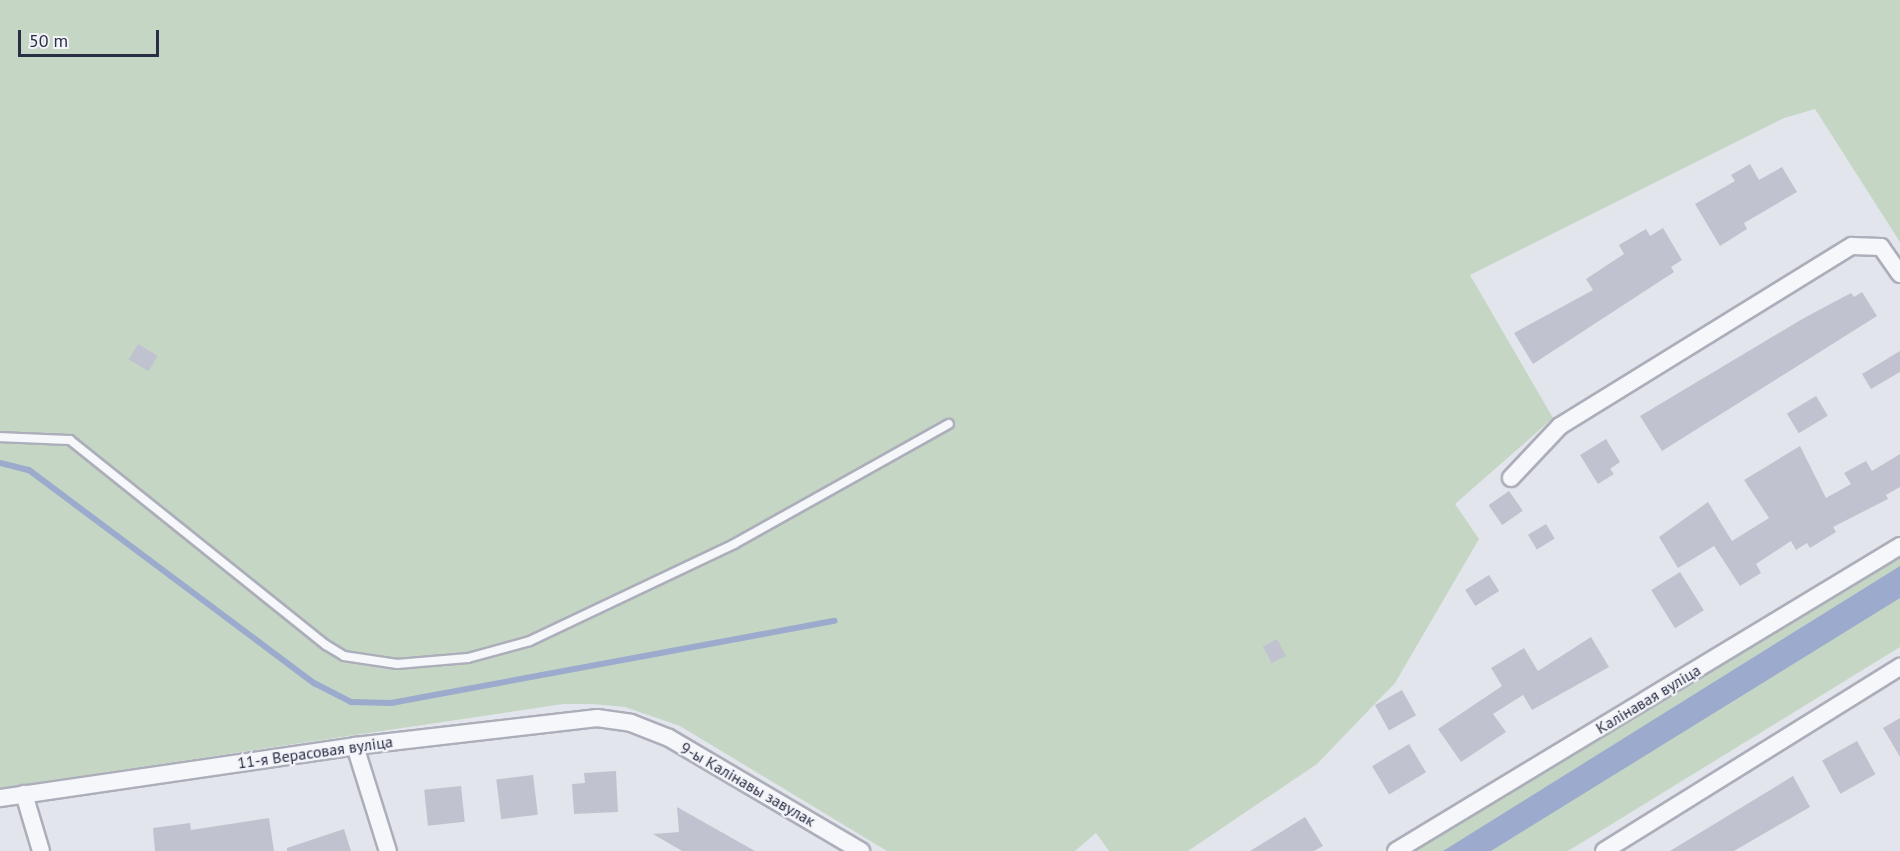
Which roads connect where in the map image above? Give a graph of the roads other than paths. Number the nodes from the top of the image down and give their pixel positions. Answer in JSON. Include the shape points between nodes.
{"nodes":[{"id":1,"x":1900,"y":274,"type":"edge"},
{"id":2,"x":949,"y":424,"type":"dead end"},
{"id":3,"x":0,"y":437,"type":"edge"},
{"id":4,"x":1511,"y":478,"type":"dead end"},
{"id":5,"x":1900,"y":546,"type":"edge"},
{"id":6,"x":1900,"y":667,"type":"edge"},
{"id":7,"x":631,"y":723,"type":"joint"},
{"id":8,"x":355,"y":746,"type":"junction"},
{"id":9,"x":24,"y":794,"type":"junction"},
{"id":10,"x":0,"y":798,"type":"edge"},
{"id":11,"x":41,"y":851,"type":"edge"},
{"id":12,"x":388,"y":851,"type":"edge"},
{"id":13,"x":861,"y":851,"type":"edge"},
{"id":14,"x":1396,"y":851,"type":"edge"},
{"id":15,"x":1604,"y":851,"type":"edge"}],
"edges":[{"from":1,"to":4,"type":"street","via":[[1881,247],[1852,246],[1560,426]]},
{"from":2,"to":3,"type":"lane","via":[[734,544],[530,641],[468,658],[397,664],[344,656],[326,645],[70,440]]},
{"from":5,"to":14,"type":"street","name":"Калінавая вуліца"},
{"from":6,"to":15,"type":"street"},
{"from":7,"to":8,"type":"street","name":"11-я Верасовая вуліца","via":[[565,719]]},
{"from":7,"to":13,"type":"street","name":"9-ы Калінавы завулак","via":[[705,757]]},
{"from":8,"to":9,"type":"street","name":"11-я Верасовая вуліца"},
{"from":8,"to":12,"type":"street"},
{"from":9,"to":10,"type":"street","name":"11-я Верасовая вуліца"},
{"from":9,"to":11,"type":"street"}]}
